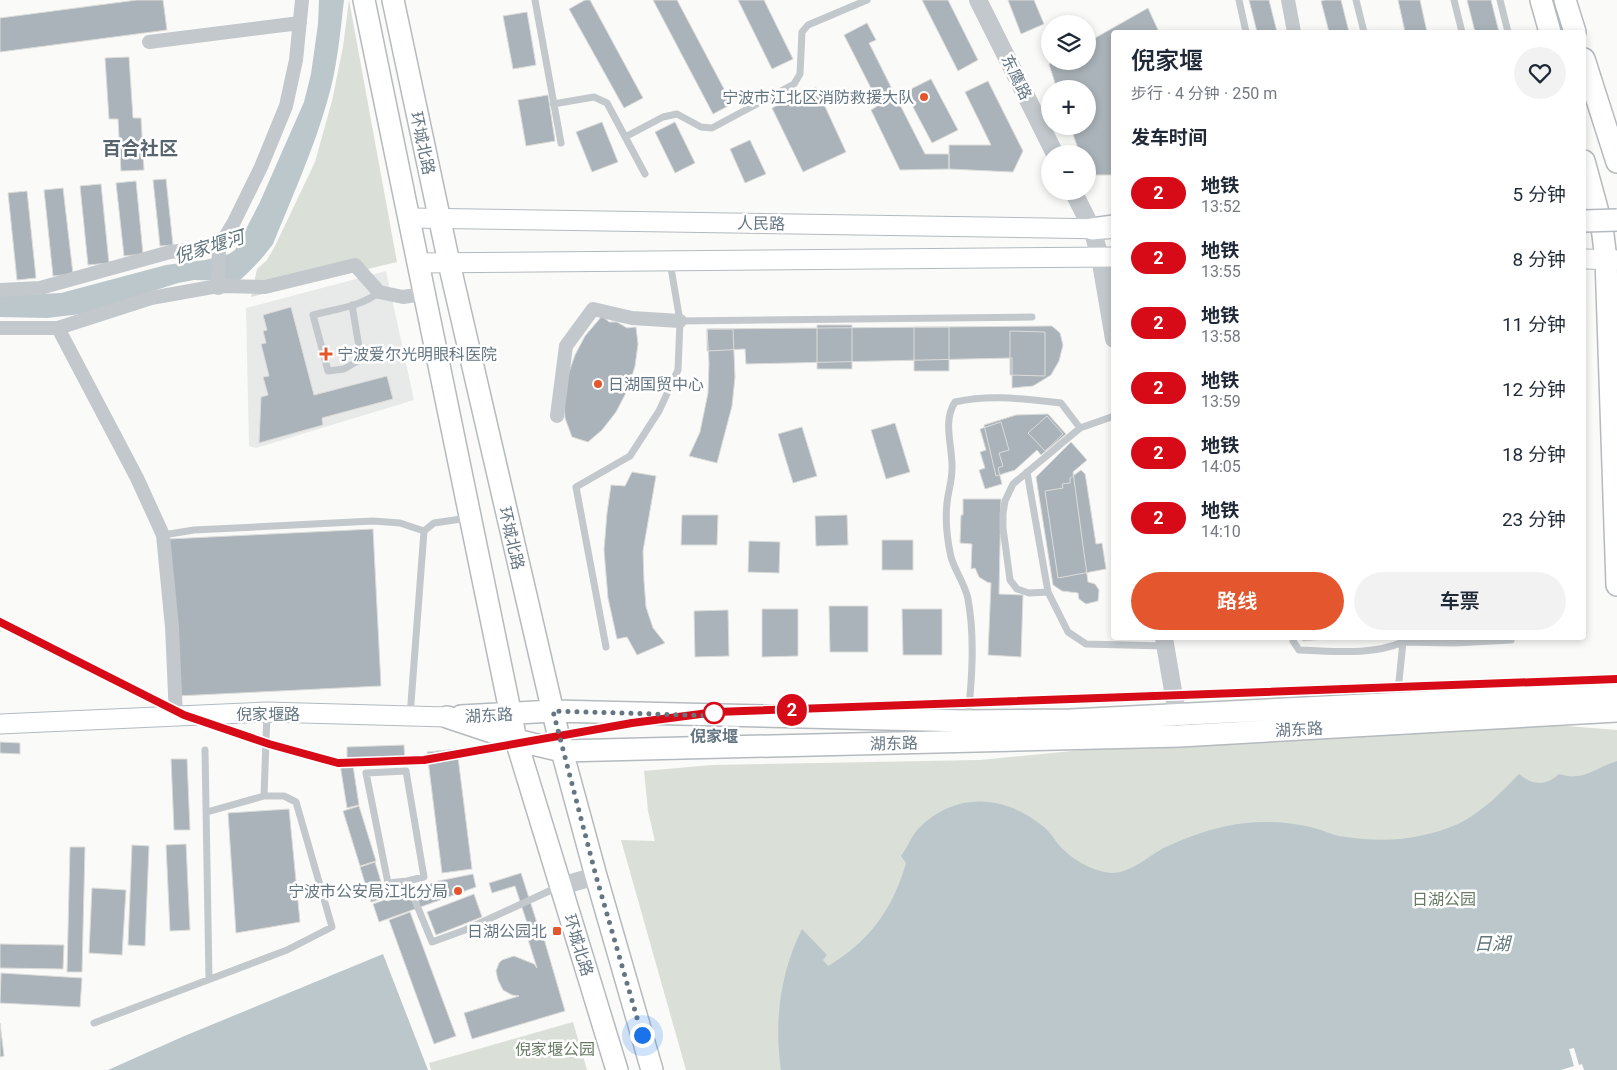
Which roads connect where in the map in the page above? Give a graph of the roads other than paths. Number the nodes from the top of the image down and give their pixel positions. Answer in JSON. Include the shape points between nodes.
{"nodes":[{"id":1,"x":302,"y":0,"type":"edge"},
{"id":2,"x":364,"y":0,"type":"edge"},
{"id":3,"x":393,"y":0,"type":"edge"},
{"id":4,"x":535,"y":0,"type":"edge"},
{"id":5,"x":867,"y":0,"type":"edge"},
{"id":6,"x":978,"y":0,"type":"edge"},
{"id":7,"x":1239,"y":0,"type":"edge"},
{"id":8,"x":1288,"y":0,"type":"edge"},
{"id":9,"x":1356,"y":0,"type":"edge"},
{"id":10,"x":1454,"y":0,"type":"edge"},
{"id":11,"x":1500,"y":0,"type":"edge"},
{"id":12,"x":1541,"y":0,"type":"edge"},
{"id":13,"x":1565,"y":0,"type":"edge"},
{"id":14,"x":300,"y":23,"type":"junction"},
{"id":15,"x":1246,"y":30,"type":"edge"},
{"id":16,"x":1294,"y":30,"type":"edge"},
{"id":17,"x":1364,"y":30,"type":"edge"},
{"id":18,"x":1462,"y":30,"type":"edge"},
{"id":19,"x":1508,"y":30,"type":"edge"},
{"id":20,"x":1549,"y":30,"type":"edge"},
{"id":21,"x":1574,"y":30,"type":"edge"},
{"id":22,"x":149,"y":42,"type":"dead end"},
{"id":23,"x":1586,"y":65,"type":"edge"},
{"id":24,"x":554,"y":104,"type":"junction"},
{"id":25,"x":625,"y":137,"type":"junction"},
{"id":26,"x":561,"y":143,"type":"dead end"},
{"id":27,"x":1050,"y":145,"type":"edge"},
{"id":28,"x":1617,"y":162,"type":"edge"},
{"id":29,"x":1586,"y":168,"type":"edge"},
{"id":30,"x":645,"y":174,"type":"dead end"},
{"id":31,"x":1078,"y":200,"type":"edge"},
{"id":32,"x":439,"y":217,"type":"junction"},
{"id":33,"x":409,"y":218,"type":"junction"},
{"id":34,"x":1601,"y":224,"type":"edge"},
{"id":35,"x":1111,"y":228,"type":"edge"},
{"id":36,"x":1092,"y":229,"type":"junction"},
{"id":37,"x":219,"y":247,"type":"junction"},
{"id":38,"x":1107,"y":257,"type":"edge"},
{"id":39,"x":1586,"y":259,"type":"edge"},
{"id":40,"x":1611,"y":259,"type":"edge"},
{"id":41,"x":670,"y":261,"type":"junction"},
{"id":42,"x":418,"y":263,"type":"junction"},
{"id":43,"x":449,"y":263,"type":"junction"},
{"id":44,"x":218,"y":285,"type":"junction"},
{"id":45,"x":0,"y":290,"type":"edge"},
{"id":46,"x":380,"y":292,"type":"junction"},
{"id":47,"x":424,"y":294,"type":"junction"},
{"id":48,"x":352,"y":304,"type":"junction"},
{"id":49,"x":1111,"y":304,"type":"edge"},
{"id":50,"x":1032,"y":317,"type":"dead end"},
{"id":51,"x":680,"y":321,"type":"junction"},
{"id":52,"x":0,"y":328,"type":"edge"},
{"id":53,"x":58,"y":328,"type":"junction"},
{"id":54,"x":557,"y":416,"type":"dead end"},
{"id":55,"x":1111,"y":417,"type":"edge"},
{"id":56,"x":1080,"y":428,"type":"junction"},
{"id":57,"x":1027,"y":472,"type":"junction"},
{"id":58,"x":470,"y":517,"type":"junction"},
{"id":59,"x":424,"y":531,"type":"junction"},
{"id":60,"x":163,"y":535,"type":"junction"},
{"id":61,"x":1617,"y":585,"type":"edge"},
{"id":62,"x":1048,"y":592,"type":"junction"},
{"id":63,"x":1293,"y":640,"type":"edge"},
{"id":64,"x":1453,"y":640,"type":"edge"},
{"id":65,"x":1165,"y":642,"type":"edge"},
{"id":66,"x":1403,"y":642,"type":"junction"},
{"id":67,"x":606,"y":647,"type":"dead end"},
{"id":68,"x":1617,"y":692,"type":"edge"},
{"id":69,"x":1397,"y":704,"type":"junction"},
{"id":70,"x":553,"y":711,"type":"junction"},
{"id":71,"x":1617,"y":711,"type":"edge"},
{"id":72,"x":267,"y":712,"type":"junction"},
{"id":73,"x":510,"y":714,"type":"junction"},
{"id":74,"x":176,"y":716,"type":"junction"},
{"id":75,"x":410,"y":716,"type":"junction"},
{"id":76,"x":1177,"y":716,"type":"junction"},
{"id":77,"x":446,"y":717,"type":"junction"},
{"id":78,"x":968,"y":721,"type":"junction"},
{"id":79,"x":0,"y":724,"type":"edge"},
{"id":80,"x":1180,"y":736,"type":"junction"},
{"id":81,"x":516,"y":740,"type":"junction"},
{"id":82,"x":205,"y":750,"type":"dead end"},
{"id":83,"x":562,"y":751,"type":"junction"},
{"id":84,"x":264,"y":796,"type":"junction"},
{"id":85,"x":207,"y":812,"type":"junction"},
{"id":86,"x":596,"y":876,"type":"junction"},
{"id":87,"x":407,"y":881,"type":"junction"},
{"id":88,"x":561,"y":886,"type":"junction"},
{"id":89,"x":209,"y":979,"type":"junction"},
{"id":90,"x":94,"y":1023,"type":"dead end"},
{"id":91,"x":617,"y":1070,"type":"edge"},
{"id":92,"x":652,"y":1070,"type":"edge"}],
"edges":[{"from":1,"to":14,"type":"street"},
{"from":2,"to":33,"type":"main road","name":"环城北路"},
{"from":3,"to":32,"type":"main road","name":"环城北路"},
{"from":4,"to":24,"type":"lane"},
{"from":5,"to":25,"type":"lane","via":[[808,25],[802,32],[800,74],[794,84],[712,128],[701,127],[677,114],[663,117]]},
{"from":6,"to":27,"type":"street","name":"东鹰路"},
{"from":7,"to":15,"type":"lane"},
{"from":8,"to":16,"type":"street"},
{"from":9,"to":17,"type":"lane"},
{"from":10,"to":18,"type":"lane"},
{"from":11,"to":19,"type":"lane"},
{"from":12,"to":20,"type":"main road"},
{"from":13,"to":21,"type":"main road"},
{"from":14,"to":22,"type":"street"},
{"from":14,"to":37,"type":"street","via":[[286,106],[261,167]]},
{"from":23,"to":28,"type":"main road"},
{"from":24,"to":25,"type":"lane","via":[[594,98],[606,103]]},
{"from":24,"to":26,"type":"lane"},
{"from":25,"to":30,"type":"lane"},
{"from":29,"to":34,"type":"main road"},
{"from":31,"to":36,"type":"street"},
{"from":32,"to":33,"type":"main road","name":"人民路"},
{"from":32,"to":36,"type":"main road","name":"人民路"},
{"from":32,"to":43,"type":"main road","name":"环城北路"},
{"from":33,"to":42,"type":"main road","name":"环城北路"},
{"from":34,"to":40,"type":"main road"},
{"from":35,"to":36,"type":"main road"},
{"from":36,"to":38,"type":"street"},
{"from":37,"to":44,"type":"street"},
{"from":37,"to":45,"type":"street","via":[[170,252],[40,288]]},
{"from":38,"to":41,"type":"main road"},
{"from":38,"to":49,"type":"street"},
{"from":39,"to":40,"type":"main road"},
{"from":40,"to":61,"type":"main road"},
{"from":41,"to":43,"type":"main road"},
{"from":41,"to":51,"type":"lane"},
{"from":42,"to":43,"type":"main road"},
{"from":42,"to":47,"type":"main road","name":"环城北路"},
{"from":43,"to":70,"type":"main road","name":"环城北路"},
{"from":44,"to":46,"type":"street","via":[[264,287],[354,265]]},
{"from":44,"to":53,"type":"street","via":[[152,298]]},
{"from":46,"to":47,"type":"street","via":[[403,297]]},
{"from":46,"to":48,"type":"lane","via":[[371,299]]},
{"from":47,"to":58,"type":"main road","name":"环城北路"},
{"from":48,"to":48,"type":"lane","via":[[313,315],[328,371],[344,369],[360,359]]},
{"from":50,"to":51,"type":"lane"},
{"from":51,"to":54,"type":"street","via":[[632,318],[593,309],[566,346]]},
{"from":51,"to":67,"type":"lane","via":[[678,370],[659,412],[630,456],[576,487]]},
{"from":52,"to":53,"type":"street"},
{"from":53,"to":60,"type":"street","via":[[137,478]]},
{"from":55,"to":56,"type":"lane"},
{"from":56,"to":57,"type":"lane"},
{"from":56,"to":78,"type":"lane","via":[[1061,403],[1004,396],[975,397],[955,402],[951,408],[948,423],[952,480],[946,531],[951,558],[968,598],[971,685]]},
{"from":57,"to":62,"type":"lane"},
{"from":57,"to":62,"type":"lane","via":[[1014,484],[1002,514],[1008,571],[1017,590]]},
{"from":58,"to":59,"type":"lane","via":[[434,523]]},
{"from":58,"to":73,"type":"main road","name":"环城北路"},
{"from":59,"to":60,"type":"lane","via":[[400,523],[373,521],[194,530]]},
{"from":59,"to":75,"type":"lane"},
{"from":60,"to":74,"type":"street"},
{"from":62,"to":65,"type":"lane","via":[[1068,632],[1086,644]]},
{"from":63,"to":66,"type":"lane","via":[[1299,650],[1332,652],[1389,648]]},
{"from":64,"to":66,"type":"lane"},
{"from":65,"to":76,"type":"street"},
{"from":66,"to":69,"type":"lane"},
{"from":68,"to":69,"type":"main road","name":"湖东路"},
{"from":69,"to":76,"type":"main road","name":"湖东路"},
{"from":70,"to":73,"type":"main road","name":"湖东路"},
{"from":70,"to":78,"type":"main road","name":"湖东路"},
{"from":70,"to":83,"type":"main road","name":"环城北路"},
{"from":71,"to":80,"type":"main road","name":"湖东路"},
{"from":72,"to":74,"type":"main road","name":"倪家堰路"},
{"from":72,"to":75,"type":"main road","name":"倪家堰路"},
{"from":72,"to":84,"type":"lane"},
{"from":73,"to":77,"type":"main road","name":"湖东路"},
{"from":73,"to":81,"type":"main road","name":"环城北路"},
{"from":74,"to":79,"type":"main road","name":"倪家堰路"},
{"from":75,"to":77,"type":"main road","name":"倪家堰路"},
{"from":76,"to":78,"type":"main road","name":"湖东路"},
{"from":76,"to":80,"type":"street"},
{"from":77,"to":81,"type":"main road","name":"湖东路"},
{"from":80,"to":83,"type":"main road","name":"湖东路"},
{"from":81,"to":83,"type":"main road","name":"湖东路"},
{"from":81,"to":88,"type":"main road","name":"环城北路"},
{"from":82,"to":85,"type":"lane"},
{"from":83,"to":86,"type":"main road","name":"环城北路"},
{"from":84,"to":85,"type":"lane"},
{"from":84,"to":89,"type":"lane","via":[[284,796],[296,802],[332,927],[287,950]]},
{"from":85,"to":89,"type":"lane"},
{"from":86,"to":88,"type":"street"},
{"from":86,"to":92,"type":"main road","name":"环城北路"},
{"from":87,"to":87,"type":"lane","via":[[388,883],[366,773],[406,771],[424,877]]},
{"from":87,"to":88,"type":"lane","via":[[432,942]]},
{"from":88,"to":91,"type":"main road","name":"环城北路"},
{"from":89,"to":90,"type":"lane"}]}
